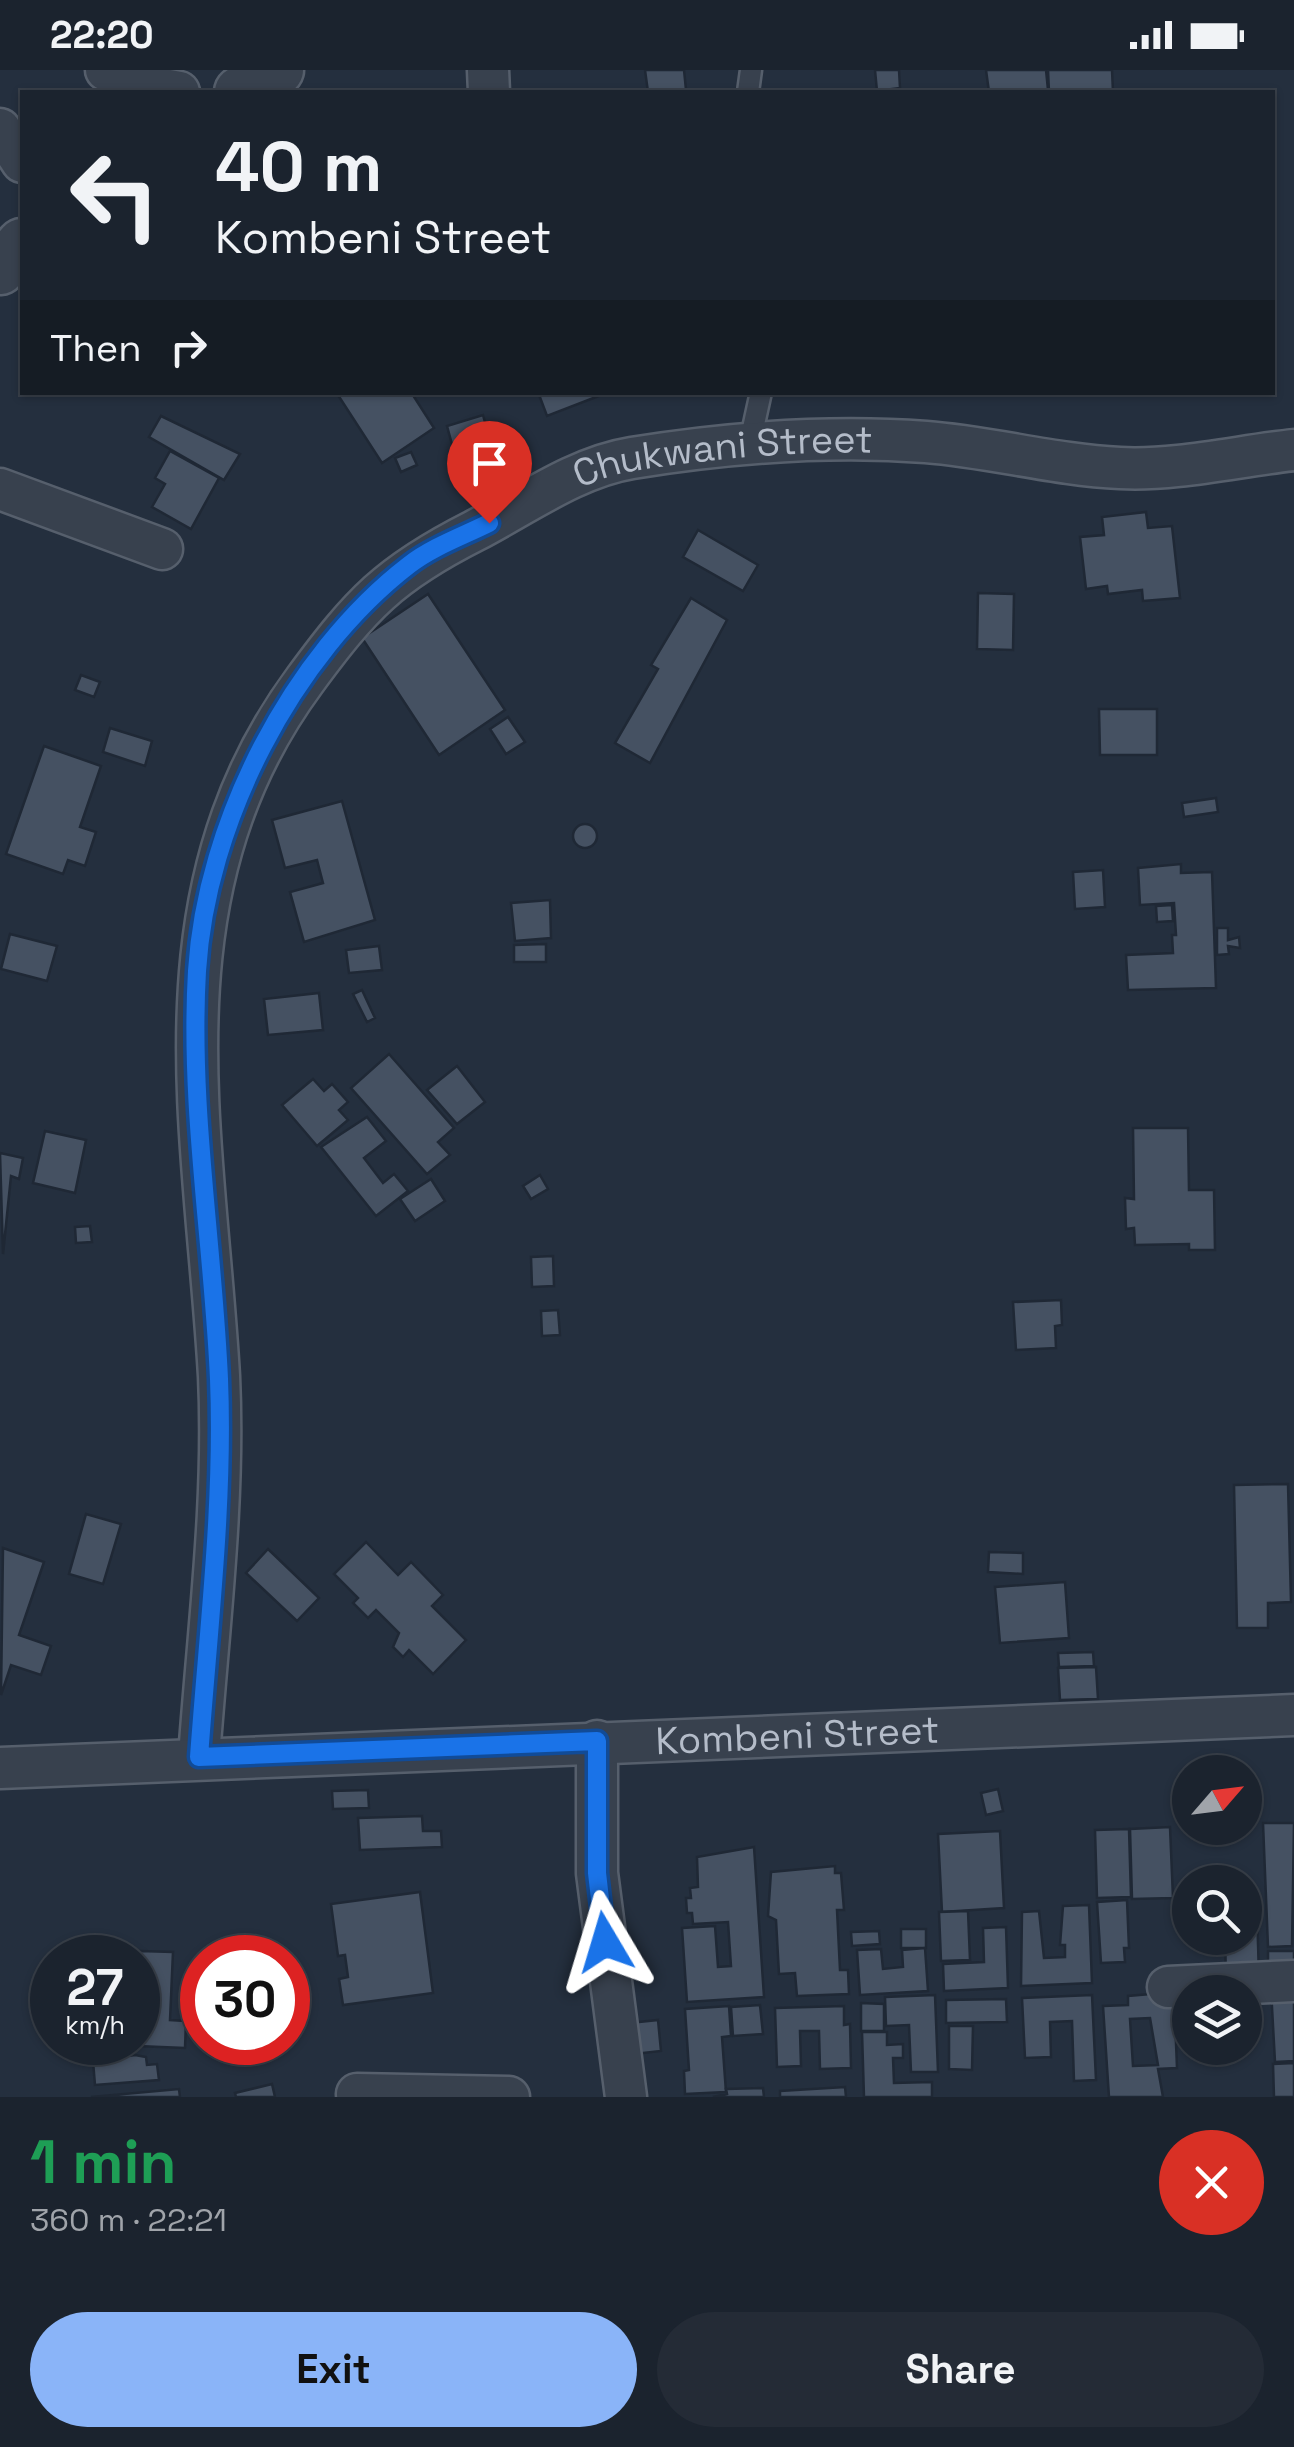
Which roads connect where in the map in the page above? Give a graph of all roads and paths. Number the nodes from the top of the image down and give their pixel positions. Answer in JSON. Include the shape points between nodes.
{"nodes":[{"id":1,"x":278,"y":70,"type":"edge"},
{"id":2,"x":116,"y":80,"type":"edge"},
{"id":3,"x":168,"y":90,"type":"edge"},
{"id":4,"x":243,"y":90,"type":"edge"},
{"id":5,"x":0,"y":129,"type":"edge"},
{"id":6,"x":20,"y":159,"type":"edge"},
{"id":7,"x":20,"y":246,"type":"edge"},
{"id":8,"x":0,"y":269,"type":"edge"},
{"id":9,"x":760,"y":395,"type":"edge"},
{"id":10,"x":749,"y":447,"type":"junction"},
{"id":11,"x":1294,"y":450,"type":"edge"},
{"id":12,"x":0,"y":489,"type":"edge"},
{"id":13,"x":162,"y":549,"type":"dead end"},
{"id":14,"x":1294,"y":1715,"type":"edge"},
{"id":15,"x":597,"y":1741,"type":"junction"},
{"id":16,"x":199,"y":1757,"type":"junction"},
{"id":17,"x":0,"y":1768,"type":"edge"},
{"id":18,"x":1294,"y":1982,"type":"edge"},
{"id":19,"x":1168,"y":1987,"type":"dead end"},
{"id":20,"x":357,"y":2094,"type":"dead end"},
{"id":21,"x":509,"y":2097,"type":"edge"},
{"id":22,"x":626,"y":2097,"type":"edge"}],
"edges":[{"from":1,"to":4,"type":"street"},
{"from":2,"to":3,"type":"street"},
{"from":5,"to":6,"type":"street"},
{"from":7,"to":8,"type":"street"},
{"from":9,"to":10,"type":"lane"},
{"from":10,"to":11,"type":"street","name":"Chukwani Street","via":[[924,442],[1123,469]]},
{"from":10,"to":16,"type":"street","name":"Chukwani Street","via":[[625,459],[584,473],[411,563],[353,615],[250,768],[213,881],[197,968],[203,1194],[219,1380]]},
{"from":12,"to":13,"type":"street"},
{"from":14,"to":15,"type":"street","name":"Kombeni Street"},
{"from":15,"to":16,"type":"street","name":"Kombeni Street"},
{"from":15,"to":22,"type":"street","via":[[597,1873]]},
{"from":16,"to":17,"type":"street","name":"Kombeni Street"},
{"from":18,"to":19,"type":"street"},
{"from":20,"to":21,"type":"street"}]}
